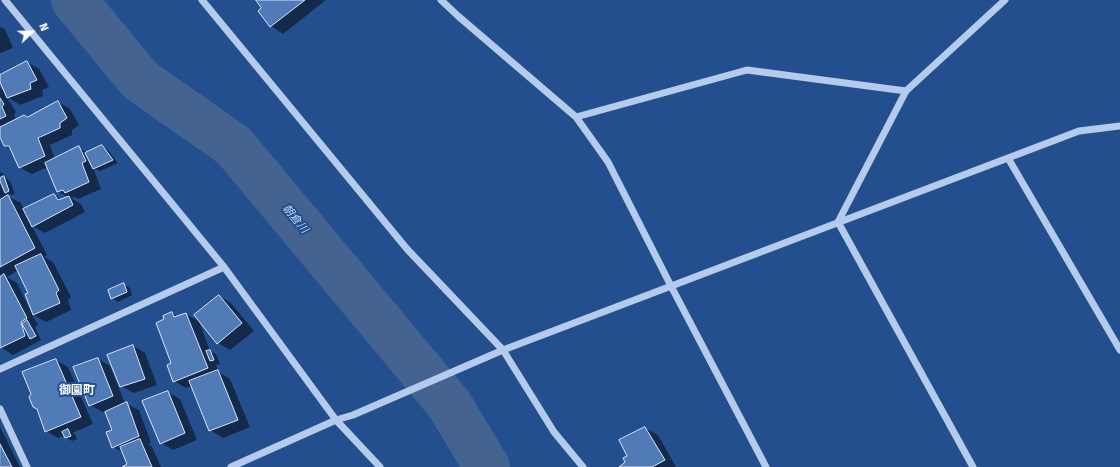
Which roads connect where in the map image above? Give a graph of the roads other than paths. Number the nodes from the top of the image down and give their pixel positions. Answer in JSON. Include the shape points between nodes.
{"nodes":[{"id":1,"x":5,"y":0,"type":"edge"},
{"id":2,"x":202,"y":0,"type":"edge"},
{"id":3,"x":441,"y":0,"type":"edge"},
{"id":4,"x":1005,"y":0,"type":"edge"},
{"id":5,"x":906,"y":91,"type":"junction"},
{"id":6,"x":576,"y":117,"type":"junction"},
{"id":7,"x":1120,"y":126,"type":"edge"},
{"id":8,"x":1008,"y":158,"type":"junction"},
{"id":9,"x":838,"y":222,"type":"junction"},
{"id":10,"x":224,"y":267,"type":"junction"},
{"id":11,"x":671,"y":286,"type":"junction"},
{"id":12,"x":503,"y":350,"type":"junction"},
{"id":13,"x":1120,"y":350,"type":"edge"},
{"id":14,"x":0,"y":369,"type":"edge"},
{"id":15,"x":0,"y":409,"type":"edge"},
{"id":16,"x":336,"y":420,"type":"junction"},
{"id":17,"x":27,"y":467,"type":"edge"},
{"id":18,"x":231,"y":467,"type":"edge"},
{"id":19,"x":380,"y":467,"type":"edge"},
{"id":20,"x":583,"y":467,"type":"edge"},
{"id":21,"x":766,"y":467,"type":"edge"},
{"id":22,"x":973,"y":467,"type":"edge"}],
"edges":[{"from":1,"to":10,"type":"street"},
{"from":2,"to":12,"type":"street","via":[[408,249]]},
{"from":3,"to":6,"type":"street"},
{"from":4,"to":5,"type":"street"},
{"from":5,"to":6,"type":"street","via":[[747,70]]},
{"from":5,"to":9,"type":"street"},
{"from":6,"to":11,"type":"street","via":[[608,162]]},
{"from":7,"to":8,"type":"street","via":[[1079,131]]},
{"from":8,"to":9,"type":"street"},
{"from":8,"to":13,"type":"street"},
{"from":9,"to":11,"type":"street"},
{"from":9,"to":22,"type":"street"},
{"from":10,"to":14,"type":"street"},
{"from":10,"to":16,"type":"street"},
{"from":11,"to":12,"type":"street"},
{"from":11,"to":21,"type":"street"},
{"from":12,"to":16,"type":"street"},
{"from":12,"to":20,"type":"street","via":[[554,432]]},
{"from":15,"to":17,"type":"street"},
{"from":16,"to":18,"type":"street"},
{"from":16,"to":19,"type":"street"}]}
